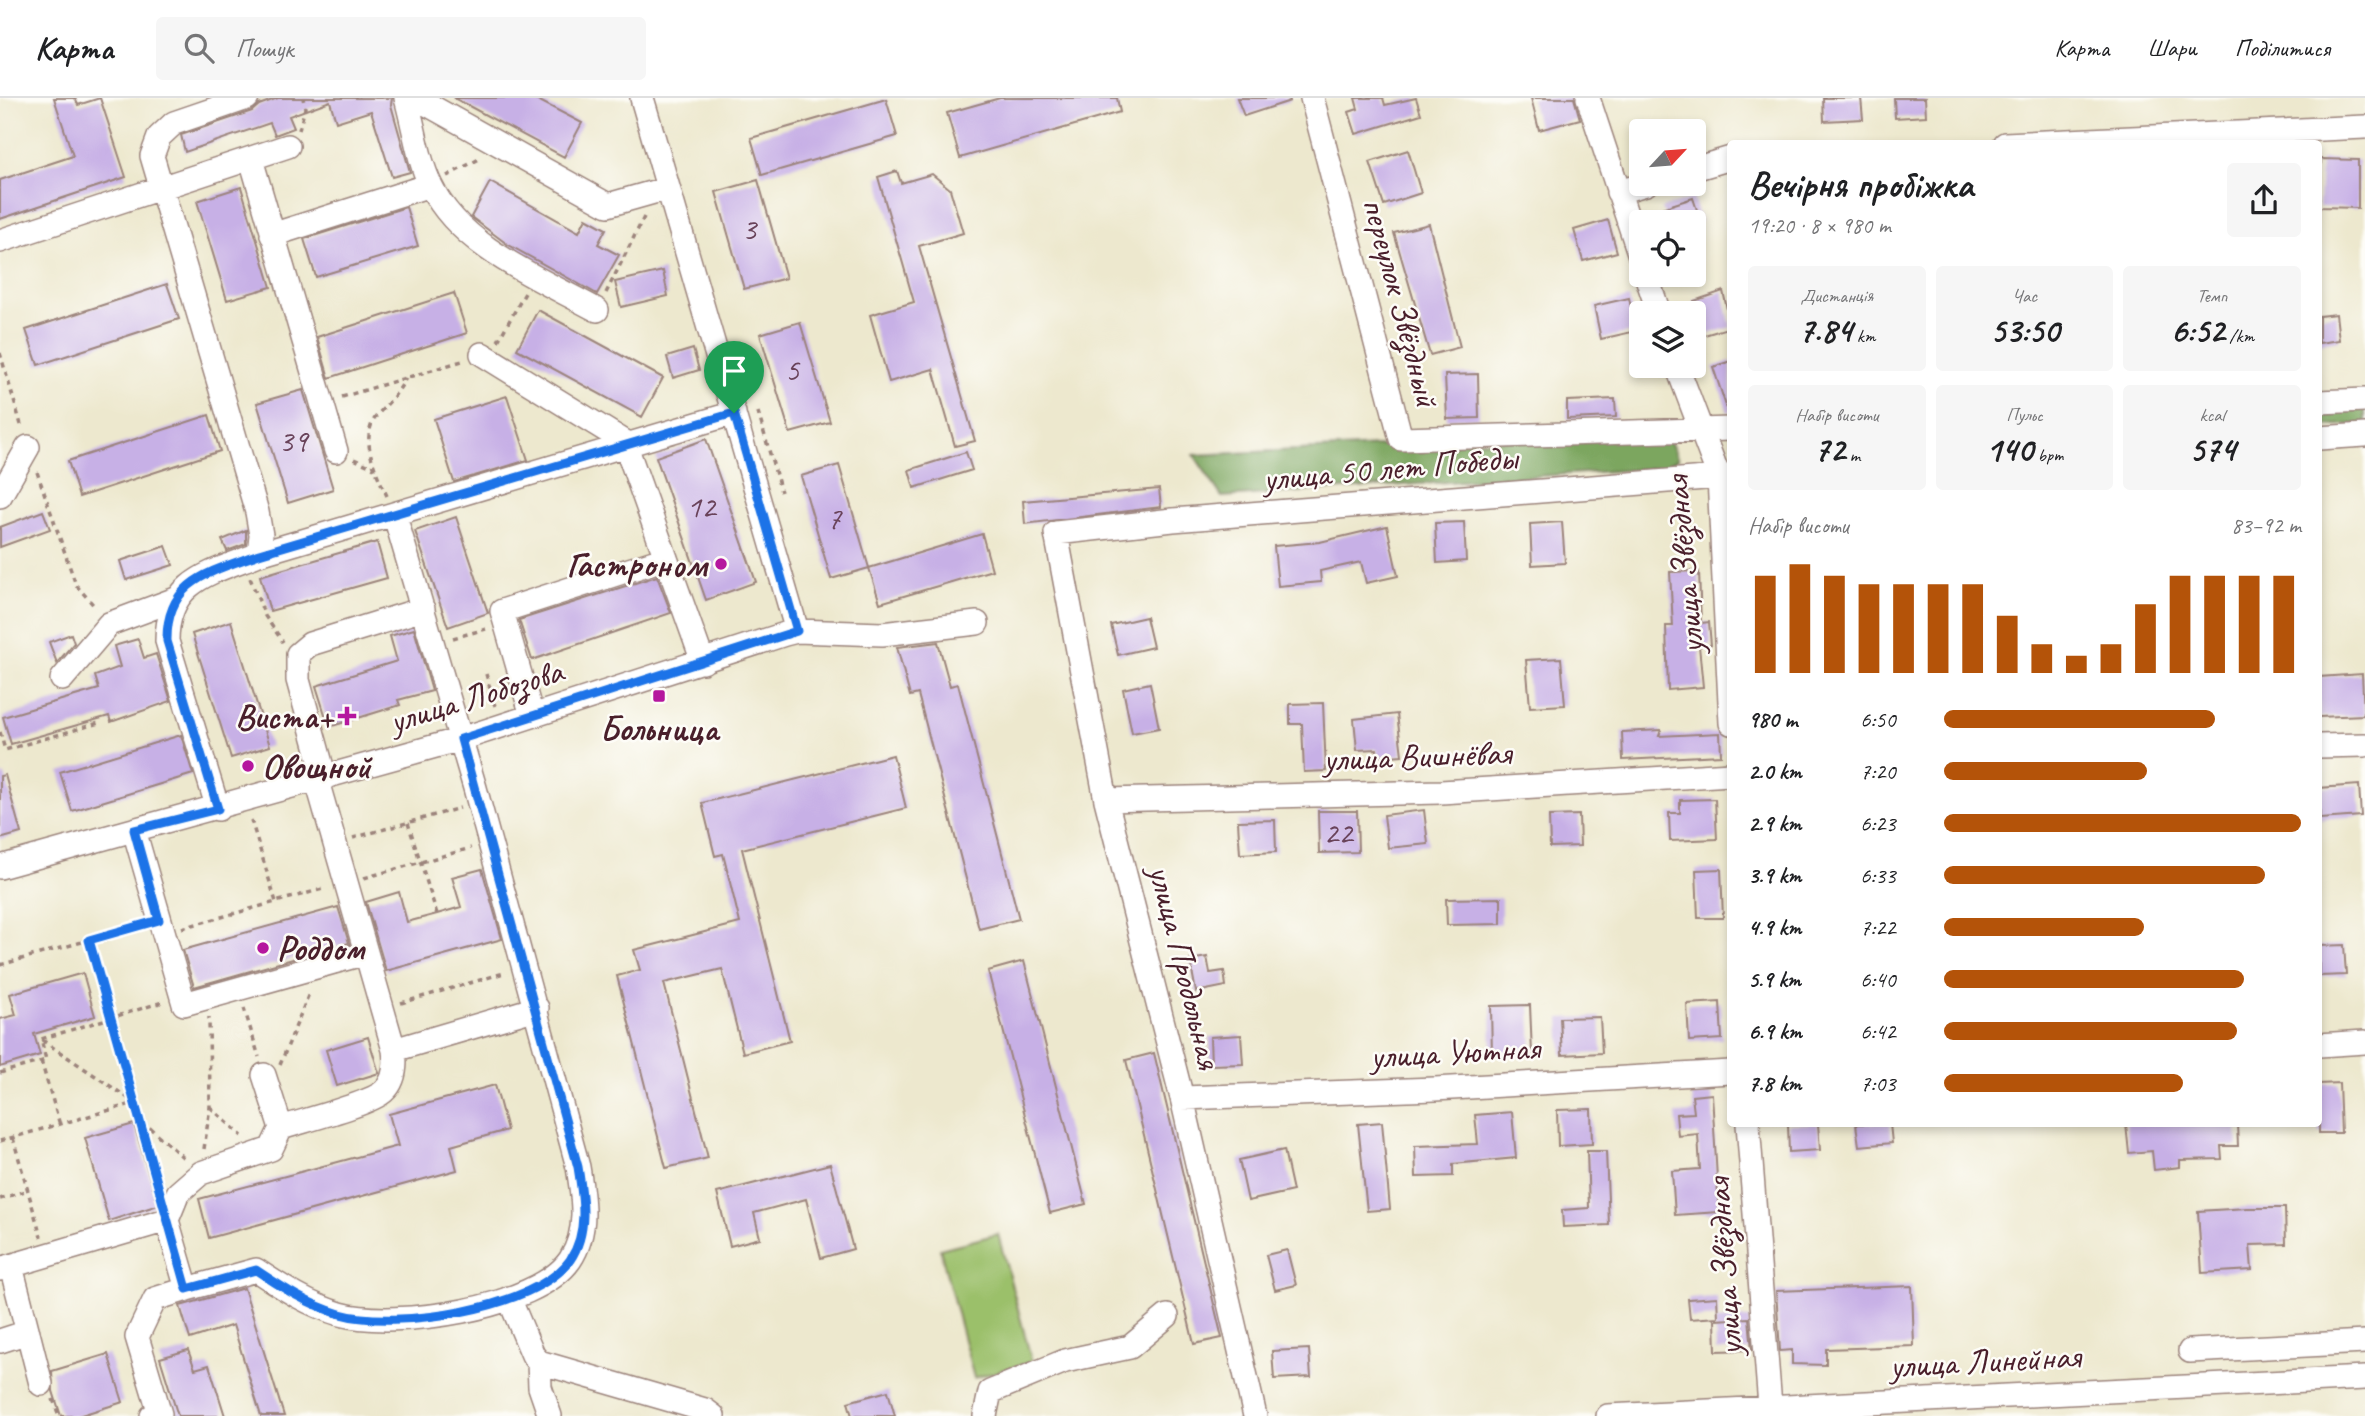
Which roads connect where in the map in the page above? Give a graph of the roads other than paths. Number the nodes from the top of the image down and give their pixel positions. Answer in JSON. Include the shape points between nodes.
{"nodes":[{"id":1,"x":247,"y":98,"type":"edge"},
{"id":2,"x":406,"y":98,"type":"edge"},
{"id":3,"x":416,"y":98,"type":"edge"},
{"id":4,"x":642,"y":98,"type":"edge"},
{"id":5,"x":1312,"y":98,"type":"edge"},
{"id":6,"x":1588,"y":98,"type":"edge"},
{"id":7,"x":2365,"y":127,"type":"edge"},
{"id":8,"x":2090,"y":140,"type":"edge"},
{"id":9,"x":288,"y":146,"type":"road end"},
{"id":10,"x":251,"y":159,"type":"junction"},
{"id":11,"x":1727,"y":159,"type":"edge"},
{"id":12,"x":1706,"y":165,"type":"edge"},
{"id":13,"x":430,"y":185,"type":"junction"},
{"id":14,"x":1629,"y":189,"type":"edge"},
{"id":15,"x":160,"y":190,"type":"junction"},
{"id":16,"x":663,"y":190,"type":"junction"},
{"id":17,"x":1618,"y":192,"type":"junction"},
{"id":18,"x":1629,"y":224,"type":"edge"},
{"id":19,"x":272,"y":235,"type":"junction"},
{"id":20,"x":0,"y":241,"type":"edge"},
{"id":21,"x":597,"y":310,"type":"road end"},
{"id":22,"x":482,"y":354,"type":"road end"},
{"id":23,"x":1681,"y":378,"type":"edge"},
{"id":24,"x":2365,"y":400,"type":"edge"},
{"id":25,"x":2322,"y":402,"type":"edge"},
{"id":26,"x":734,"y":413,"type":"junction"},
{"id":27,"x":1727,"y":429,"type":"edge"},
{"id":28,"x":1699,"y":430,"type":"junction"},
{"id":29,"x":2365,"y":435,"type":"edge"},
{"id":30,"x":2322,"y":438,"type":"edge"},
{"id":31,"x":628,"y":446,"type":"junction"},
{"id":32,"x":28,"y":447,"type":"road end"},
{"id":33,"x":336,"y":451,"type":"dead end"},
{"id":34,"x":1725,"y":476,"type":"edge"},
{"id":35,"x":0,"y":496,"type":"edge"},
{"id":36,"x":395,"y":516,"type":"junction"},
{"id":37,"x":1056,"y":533,"type":"joint"},
{"id":38,"x":259,"y":554,"type":"junction"},
{"id":39,"x":666,"y":558,"type":"junction"},
{"id":40,"x":1727,"y":558,"type":"edge"},
{"id":41,"x":176,"y":599,"type":"junction"},
{"id":42,"x":423,"y":609,"type":"junction"},
{"id":43,"x":976,"y":623,"type":"dead end"},
{"id":44,"x":802,"y":631,"type":"junction"},
{"id":45,"x":703,"y":662,"type":"junction"},
{"id":46,"x":62,"y":679,"type":"dead end"},
{"id":47,"x":532,"y":716,"type":"junction"},
{"id":48,"x":461,"y":739,"type":"junction"},
{"id":49,"x":2365,"y":745,"type":"edge"},
{"id":50,"x":2322,"y":746,"type":"edge"},
{"id":51,"x":1727,"y":774,"type":"edge"},
{"id":52,"x":321,"y":779,"type":"junction"},
{"id":53,"x":1107,"y":800,"type":"junction"},
{"id":54,"x":218,"y":809,"type":"junction"},
{"id":55,"x":134,"y":830,"type":"junction"},
{"id":56,"x":0,"y":867,"type":"edge"},
{"id":57,"x":366,"y":953,"type":"junction"},
{"id":58,"x":537,"y":1008,"type":"junction"},
{"id":59,"x":2365,"y":1042,"type":"edge"},
{"id":60,"x":2322,"y":1045,"type":"edge"},
{"id":61,"x":394,"y":1050,"type":"junction"},
{"id":62,"x":1727,"y":1072,"type":"edge"},
{"id":63,"x":264,"y":1075,"type":"road end"},
{"id":64,"x":1182,"y":1098,"type":"junction"},
{"id":65,"x":1748,"y":1127,"type":"edge"},
{"id":66,"x":281,"y":1128,"type":"junction"},
{"id":67,"x":167,"y":1220,"type":"junction"},
{"id":68,"x":5,"y":1268,"type":"edge"},
{"id":69,"x":187,"y":1289,"type":"junction"},
{"id":70,"x":509,"y":1298,"type":"junction"},
{"id":71,"x":1167,"y":1316,"type":"dead end"},
{"id":72,"x":28,"y":1332,"type":"junction"},
{"id":73,"x":0,"y":1341,"type":"edge"},
{"id":74,"x":2365,"y":1342,"type":"edge"},
{"id":75,"x":2190,"y":1351,"type":"dead end"},
{"id":76,"x":540,"y":1362,"type":"junction"},
{"id":77,"x":2365,"y":1378,"type":"edge"},
{"id":78,"x":41,"y":1384,"type":"dead end"},
{"id":79,"x":1782,"y":1409,"type":"edge"},
{"id":80,"x":152,"y":1416,"type":"edge"},
{"id":81,"x":550,"y":1416,"type":"edge"},
{"id":82,"x":713,"y":1416,"type":"edge"},
{"id":83,"x":985,"y":1416,"type":"edge"},
{"id":84,"x":1255,"y":1416,"type":"edge"},
{"id":85,"x":1608,"y":1416,"type":"edge"}],
"edges":[{"from":1,"to":15,"type":"street","via":[[174,123],[159,137],[152,156]]},
{"from":2,"to":13,"type":"street"},
{"from":3,"to":16,"type":"street","via":[[608,205]]},
{"from":4,"to":16,"type":"street"},
{"from":5,"to":28,"type":"street","name":"переулок Звёздный","via":[[1401,439]]},
{"from":6,"to":17,"type":"street"},
{"from":7,"to":8,"type":"street"},
{"from":9,"to":10,"type":"street"},
{"from":10,"to":15,"type":"street"},
{"from":10,"to":19,"type":"street"},
{"from":11,"to":12,"type":"street"},
{"from":13,"to":19,"type":"street"},
{"from":13,"to":21,"type":"street","via":[[467,235]]},
{"from":14,"to":17,"type":"street"},
{"from":15,"to":20,"type":"street"},
{"from":15,"to":38,"type":"street","via":[[257,512]]},
{"from":16,"to":26,"type":"street"},
{"from":17,"to":18,"type":"street"},
{"from":19,"to":33,"type":"street"},
{"from":22,"to":31,"type":"street"},
{"from":23,"to":28,"type":"street","name":"улица Звёздная"},
{"from":24,"to":25,"type":"street"},
{"from":26,"to":31,"type":"street"},
{"from":26,"to":44,"type":"street"},
{"from":27,"to":28,"type":"street"},
{"from":28,"to":34,"type":"street","name":"улица Звёздная"},
{"from":29,"to":30,"type":"street"},
{"from":31,"to":36,"type":"street"},
{"from":31,"to":39,"type":"street"},
{"from":32,"to":35,"type":"street"},
{"from":34,"to":37,"type":"street","name":"улица 50 лет Победы"},
{"from":34,"to":40,"type":"street","name":"улица Звёздная"},
{"from":36,"to":38,"type":"street"},
{"from":36,"to":42,"type":"street"},
{"from":37,"to":53,"type":"street","name":"улица Продольная"},
{"from":38,"to":41,"type":"street","via":[[190,585]]},
{"from":39,"to":45,"type":"street"},
{"from":39,"to":47,"type":"street","via":[[502,611]]},
{"from":41,"to":46,"type":"street","via":[[109,624]]},
{"from":41,"to":54,"type":"street","via":[[167,617],[167,641]]},
{"from":42,"to":48,"type":"street"},
{"from":42,"to":52,"type":"street","via":[[310,643],[298,654],[298,680]]},
{"from":43,"to":44,"type":"street","name":"улица Лобозова","via":[[882,635]]},
{"from":44,"to":45,"type":"street","name":"улица Лобозова"},
{"from":45,"to":47,"type":"street","name":"улица Лобозова"},
{"from":47,"to":48,"type":"street","name":"улица Лобозова"},
{"from":48,"to":52,"type":"street","name":"улица Лобозова"},
{"from":48,"to":58,"type":"street"},
{"from":49,"to":50,"type":"street"},
{"from":51,"to":53,"type":"street","name":"улица Вишнёвая","via":[[1441,792]]},
{"from":52,"to":54,"type":"street","name":"улица Лобозова"},
{"from":52,"to":57,"type":"street"},
{"from":53,"to":64,"type":"street","name":"улица Продольная"},
{"from":54,"to":55,"type":"street","name":"улица Лобозова"},
{"from":55,"to":56,"type":"street","name":"улица Лобозова"},
{"from":55,"to":57,"type":"street","via":[[184,1004]]},
{"from":57,"to":61,"type":"street"},
{"from":58,"to":61,"type":"street"},
{"from":58,"to":70,"type":"street","via":[[578,1167],[583,1226],[575,1250],[561,1270]]},
{"from":59,"to":60,"type":"street"},
{"from":61,"to":66,"type":"street","via":[[394,1072],[377,1097]]},
{"from":62,"to":64,"type":"street","name":"улица Уютная"},
{"from":63,"to":66,"type":"street"},
{"from":64,"to":84,"type":"street","name":"улица Продольная"},
{"from":65,"to":79,"type":"street","name":"улица Звёздная"},
{"from":66,"to":67,"type":"street","via":[[271,1149],[186,1182]]},
{"from":67,"to":68,"type":"street"},
{"from":67,"to":69,"type":"street"},
{"from":68,"to":72,"type":"street"},
{"from":69,"to":70,"type":"street","via":[[256,1270],[301,1300],[342,1314],[384,1321],[440,1317]]},
{"from":69,"to":80,"type":"street","via":[[155,1299],[137,1337],[160,1414]]},
{"from":70,"to":76,"type":"street"},
{"from":71,"to":83,"type":"street","via":[[1129,1347],[1065,1361],[990,1392]]},
{"from":72,"to":73,"type":"street"},
{"from":72,"to":78,"type":"street"},
{"from":74,"to":75,"type":"street"},
{"from":76,"to":81,"type":"street","via":[[540,1387]]},
{"from":76,"to":82,"type":"street"},
{"from":77,"to":79,"type":"street","name":"улица Линейная"},
{"from":79,"to":85,"type":"street","name":"улица Линейная"}]}
